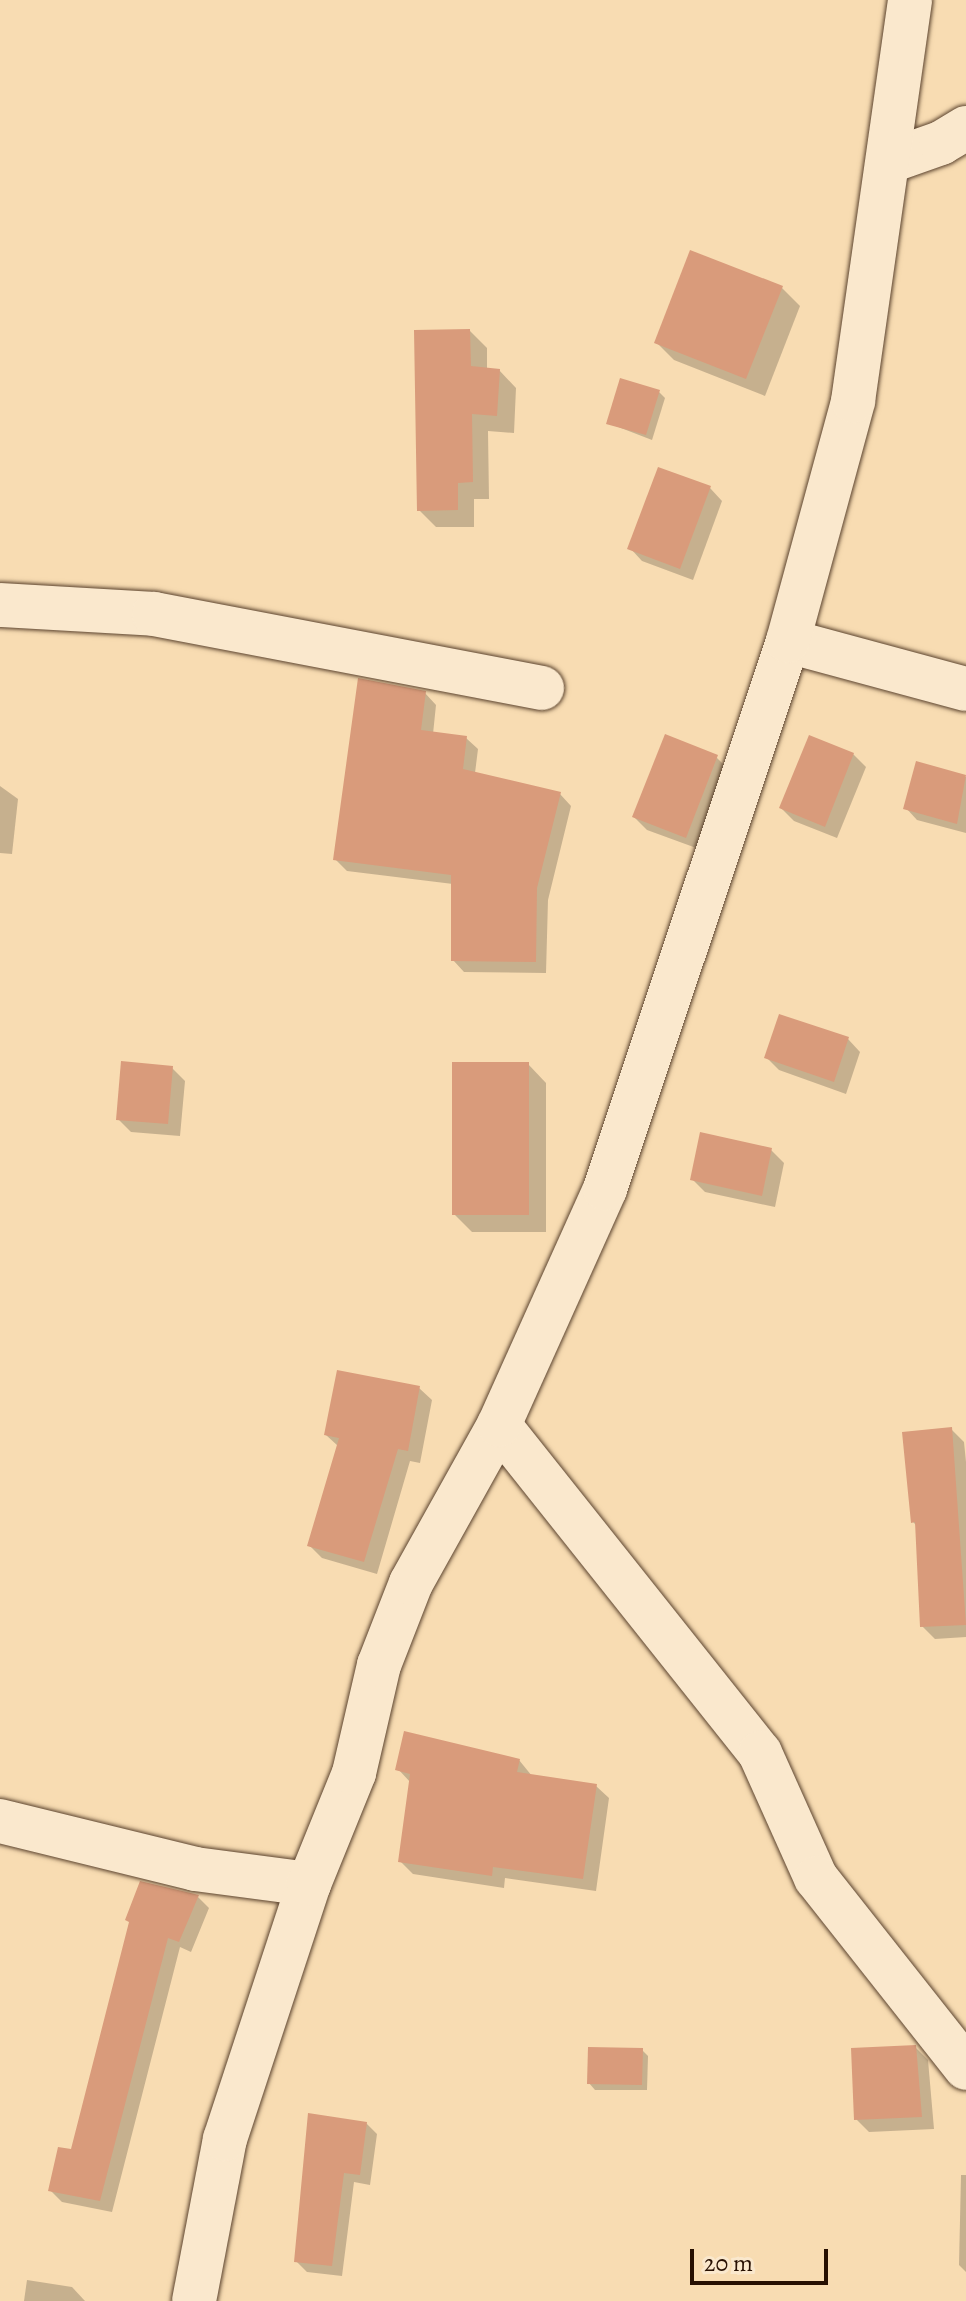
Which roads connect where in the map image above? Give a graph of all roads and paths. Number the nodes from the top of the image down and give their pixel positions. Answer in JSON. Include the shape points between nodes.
{"nodes":[{"id":1,"x":910,"y":0,"type":"edge"},
{"id":2,"x":966,"y":128,"type":"edge"},
{"id":3,"x":890,"y":161,"type":"junction"},
{"id":4,"x":0,"y":605,"type":"edge"},
{"id":5,"x":788,"y":641,"type":"junction"},
{"id":6,"x":542,"y":688,"type":"dead end"},
{"id":7,"x":966,"y":689,"type":"edge"},
{"id":8,"x":499,"y":1425,"type":"junction"},
{"id":9,"x":0,"y":1821,"type":"edge"},
{"id":10,"x":309,"y":1884,"type":"junction"},
{"id":11,"x":966,"y":2068,"type":"edge"},
{"id":12,"x":194,"y":2301,"type":"edge"}],
"edges":[{"from":1,"to":3,"type":"street"},
{"from":2,"to":3,"type":"street"},
{"from":3,"to":5,"type":"street","via":[[853,401]]},
{"from":4,"to":6,"type":"street","via":[[154,614]]},
{"from":5,"to":7,"type":"street"},
{"from":5,"to":8,"type":"street","via":[[605,1189]]},
{"from":8,"to":10,"type":"street","via":[[411,1583],[379,1665],[354,1773]]},
{"from":8,"to":11,"type":"street","via":[[760,1753],[816,1878]]},
{"from":9,"to":10,"type":"street","via":[[195,1869]]},
{"from":10,"to":12,"type":"street","via":[[225,2139]]}]}
